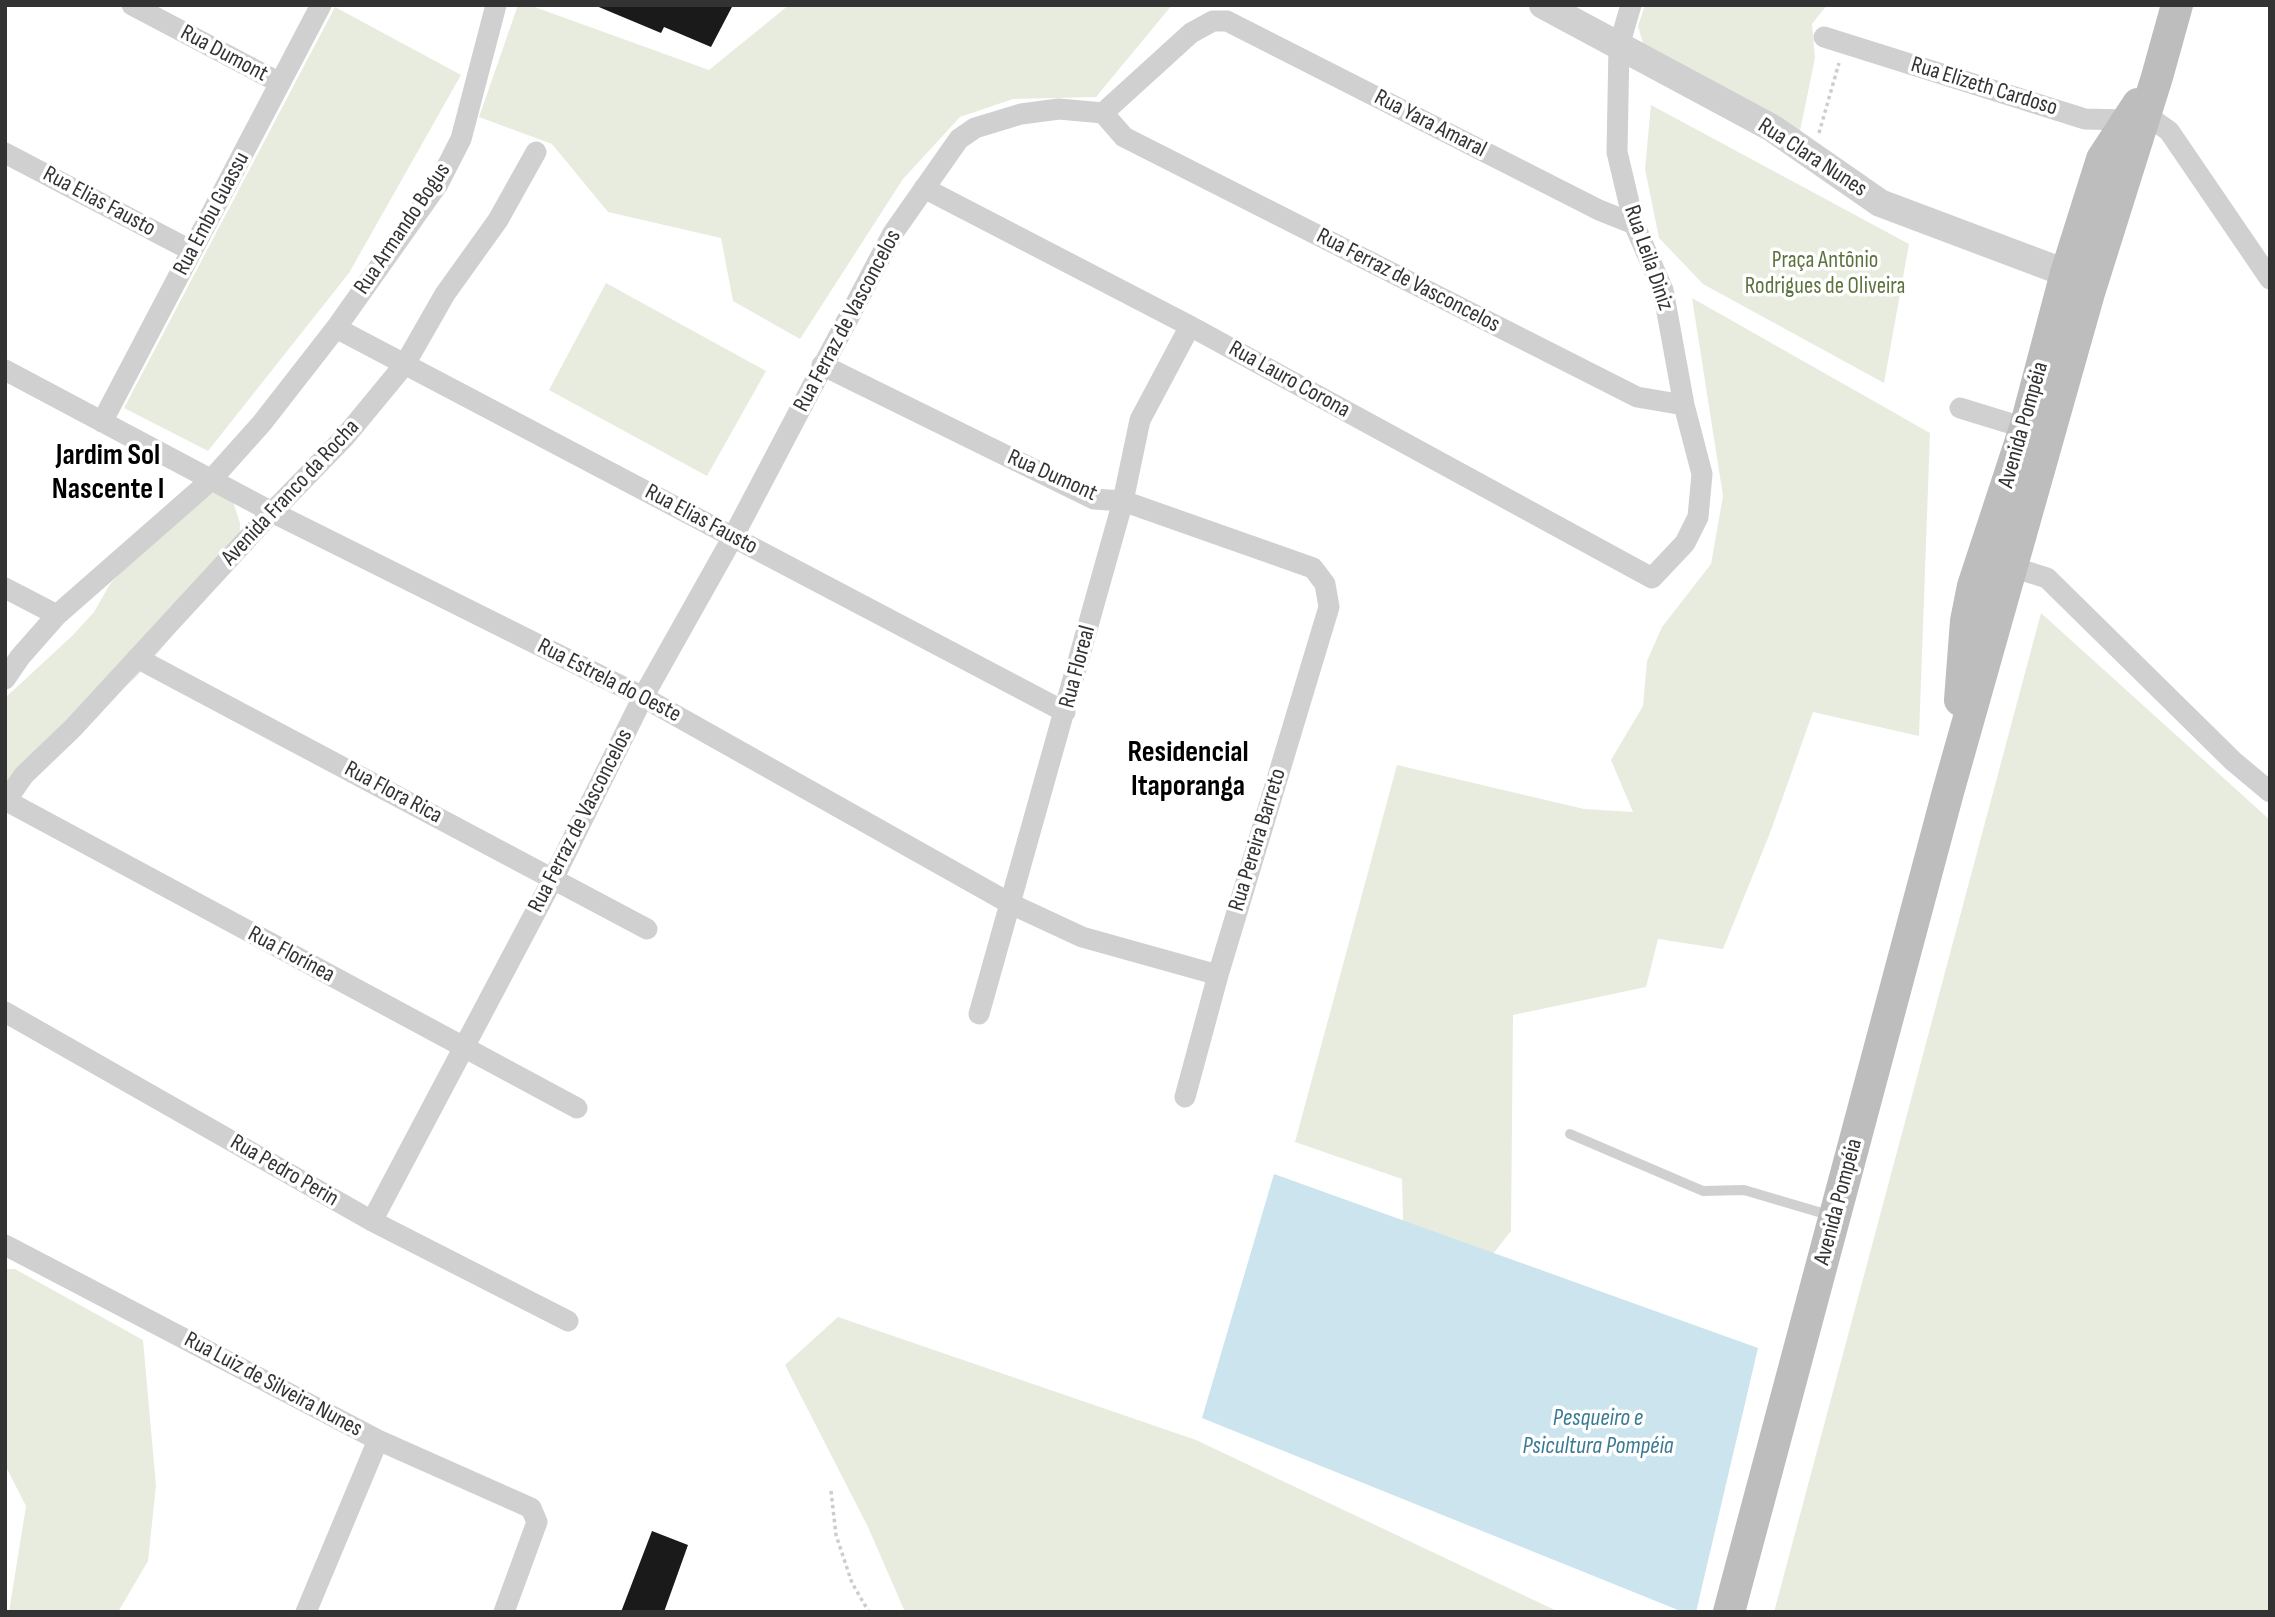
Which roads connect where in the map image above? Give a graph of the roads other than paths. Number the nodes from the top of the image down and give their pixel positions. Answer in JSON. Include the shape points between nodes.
{"nodes":[{"id":1,"x":132,"y":5,"type":"edge"},
{"id":2,"x":321,"y":5,"type":"edge"},
{"id":3,"x":496,"y":5,"type":"edge"},
{"id":4,"x":1543,"y":5,"type":"edge"},
{"id":5,"x":1631,"y":5,"type":"edge"},
{"id":6,"x":2177,"y":5,"type":"edge"},
{"id":7,"x":1834,"y":41,"type":"road end"},
{"id":8,"x":1619,"y":46,"type":"junction"},
{"id":9,"x":280,"y":83,"type":"junction"},
{"id":10,"x":1103,"y":113,"type":"junction"},
{"id":11,"x":2136,"y":117,"type":"junction"},
{"id":12,"x":536,"y":152,"type":"dead end"},
{"id":13,"x":5,"y":153,"type":"edge"},
{"id":14,"x":924,"y":188,"type":"junction"},
{"id":15,"x":1634,"y":224,"type":"junction"},
{"id":16,"x":192,"y":251,"type":"junction"},
{"id":17,"x":2080,"y":274,"type":"junction"},
{"id":18,"x":2270,"y":279,"type":"edge"},
{"id":19,"x":1190,"y":326,"type":"junction"},
{"id":20,"x":336,"y":328,"type":"junction"},
{"id":21,"x":405,"y":364,"type":"junction"},
{"id":22,"x":822,"y":365,"type":"junction"},
{"id":23,"x":5,"y":370,"type":"edge"},
{"id":24,"x":1684,"y":405,"type":"junction"},
{"id":25,"x":1960,"y":408,"type":"dead end"},
{"id":26,"x":102,"y":422,"type":"junction"},
{"id":27,"x":2024,"y":432,"type":"junction"},
{"id":28,"x":211,"y":480,"type":"junction"},
{"id":29,"x":1124,"y":501,"type":"junction"},
{"id":30,"x":272,"y":512,"type":"junction"},
{"id":31,"x":733,"y":537,"type":"junction"},
{"id":32,"x":2012,"y":567,"type":"junction"},
{"id":33,"x":1652,"y":578,"type":"joint"},
{"id":34,"x":1325,"y":584,"type":"joint"},
{"id":35,"x":5,"y":588,"type":"edge"},
{"id":36,"x":57,"y":615,"type":"junction"},
{"id":37,"x":1966,"y":621,"type":"junction"},
{"id":38,"x":137,"y":658,"type":"junction"},
{"id":39,"x":5,"y":679,"type":"edge"},
{"id":40,"x":643,"y":697,"type":"junction"},
{"id":41,"x":1065,"y":712,"type":"junction"},
{"id":42,"x":1948,"y":792,"type":"junction"},
{"id":43,"x":2270,"y":792,"type":"edge"},
{"id":44,"x":5,"y":801,"type":"edge"},
{"id":45,"x":553,"y":879,"type":"junction"},
{"id":46,"x":1012,"y":904,"type":"junction"},
{"id":47,"x":648,"y":929,"type":"dead end"},
{"id":48,"x":1218,"y":975,"type":"junction"},
{"id":49,"x":5,"y":1012,"type":"edge"},
{"id":50,"x":979,"y":1014,"type":"dead end"},
{"id":51,"x":464,"y":1048,"type":"junction"},
{"id":52,"x":1185,"y":1097,"type":"dead end"},
{"id":53,"x":577,"y":1108,"type":"dead end"},
{"id":54,"x":1570,"y":1134,"type":"dead end"},
{"id":55,"x":1834,"y":1217,"type":"junction"},
{"id":56,"x":372,"y":1221,"type":"junction"},
{"id":57,"x":5,"y":1245,"type":"edge"},
{"id":58,"x":568,"y":1321,"type":"dead end"},
{"id":59,"x":379,"y":1440,"type":"junction"},
{"id":60,"x":306,"y":1612,"type":"edge"},
{"id":61,"x":504,"y":1612,"type":"edge"},
{"id":62,"x":1729,"y":1612,"type":"edge"}],
"edges":[{"from":1,"to":9,"type":"street","name":"Rua Dumont"},
{"from":2,"to":9,"type":"street","name":"Rua Embu Guassu"},
{"from":3,"to":20,"type":"street","name":"Rua Armando Bogus","via":[[461,139],[438,184]]},
{"from":4,"to":8,"type":"street","name":"Rua Clara Nunes"},
{"from":5,"to":8,"type":"street","name":"Rua Leila Diniz"},
{"from":6,"to":11,"type":"main road","name":"Avenida Pompéia","via":[[2157,77]]},
{"from":7,"to":11,"type":"street","name":"Rua Elizeth Cardoso","via":[[2085,119]]},
{"from":8,"to":15,"type":"street","name":"Rua Leila Diniz","via":[[1617,152]]},
{"from":8,"to":17,"type":"street","name":"Rua Clara Nunes","via":[[1772,128],[1880,203]]},
{"from":9,"to":16,"type":"street","name":"Rua Embu Guassu"},
{"from":10,"to":14,"type":"street","name":"Rua Ferraz de Vasconcelos","via":[[1059,109],[1021,114],[975,128],[959,139]]},
{"from":10,"to":15,"type":"street","name":"Rua Yara Amaral","via":[[1191,33],[1213,21],[1227,20]]},
{"from":10,"to":24,"type":"street","name":"Rua Ferraz de Vasconcelos","via":[[1125,137],[1637,397]]},
{"from":11,"to":17,"type":"main road","name":"Avenida Pompéia"},
{"from":11,"to":18,"type":"street","via":[[2169,131]]},
{"from":12,"to":21,"type":"street","name":"Avenida Franco da Rocha"},
{"from":13,"to":16,"type":"street","name":"Rua Elias Fausto"},
{"from":14,"to":19,"type":"street","name":"Rua Lauro Corona"},
{"from":14,"to":22,"type":"street","name":"Rua Ferraz de Vasconcelos","via":[[893,233]]},
{"from":15,"to":24,"type":"street","name":"Rua Leila Diniz","via":[[1663,290]]},
{"from":16,"to":26,"type":"street","name":"Rua Embu Guassu"},
{"from":17,"to":27,"type":"main road","name":"Avenida Pompéia"},
{"from":17,"to":32,"type":"main road","name":"Avenida Pompéia"},
{"from":19,"to":29,"type":"street","name":"Rua Floreal","via":[[1140,420]]},
{"from":19,"to":33,"type":"street","name":"Rua Lauro Corona"},
{"from":20,"to":21,"type":"street","name":"Rua Elias Fausto"},
{"from":20,"to":28,"type":"street"},
{"from":21,"to":30,"type":"street","name":"Avenida Franco da Rocha","via":[[344,438]]},
{"from":21,"to":31,"type":"street","name":"Rua Elias Fausto"},
{"from":22,"to":29,"type":"street","name":"Rua Dumont","via":[[1094,499]]},
{"from":22,"to":31,"type":"street","name":"Rua Ferraz de Vasconcelos"},
{"from":23,"to":26,"type":"street","name":"Rua Estrela do Oeste"},
{"from":24,"to":33,"type":"street","name":"Rua Leila Diniz","via":[[1702,474],[1698,517],[1685,543]]},
{"from":25,"to":27,"type":"street"},
{"from":26,"to":28,"type":"street","name":"Rua Estrela do Oeste"},
{"from":27,"to":32,"type":"main road","via":[[2001,544]]},
{"from":27,"to":37,"type":"main road","name":"Avenida Pompéia","via":[[1973,586]]},
{"from":28,"to":30,"type":"street","name":"Rua Estrela do Oeste"},
{"from":28,"to":36,"type":"street"},
{"from":29,"to":34,"type":"street","name":"Rua Dumont","via":[[1312,568]]},
{"from":29,"to":41,"type":"street","name":"Rua Floreal"},
{"from":30,"to":38,"type":"street","name":"Avenida Franco da Rocha"},
{"from":30,"to":40,"type":"street","name":"Rua Estrela do Oeste"},
{"from":31,"to":40,"type":"street","name":"Rua Ferraz de Vasconcelos"},
{"from":31,"to":41,"type":"street","name":"Rua Elias Fausto"},
{"from":32,"to":37,"type":"main road","via":[[1981,587]]},
{"from":32,"to":42,"type":"main road","name":"Avenida Pompéia"},
{"from":32,"to":43,"type":"street","via":[[2047,578]]},
{"from":34,"to":48,"type":"street","name":"Rua Pereira Barreto","via":[[1328,607]]},
{"from":35,"to":36,"type":"street"},
{"from":36,"to":39,"type":"street"},
{"from":37,"to":42,"type":"main road","name":"Avenida Pompéia"},
{"from":38,"to":44,"type":"street","name":"Avenida Franco da Rocha","via":[[24,775]]},
{"from":38,"to":45,"type":"street","name":"Rua Flora Rica"},
{"from":40,"to":45,"type":"street","name":"Rua Ferraz de Vasconcelos"},
{"from":40,"to":46,"type":"street","name":"Rua Estrela do Oeste"},
{"from":41,"to":46,"type":"street","name":"Rua Floreal"},
{"from":42,"to":55,"type":"main road","name":"Avenida Pompéia"},
{"from":44,"to":51,"type":"street","name":"Rua Florínea"},
{"from":45,"to":47,"type":"street","name":"Rua Flora Rica"},
{"from":45,"to":51,"type":"street","name":"Rua Ferraz de Vasconcelos"},
{"from":46,"to":48,"type":"street","name":"Rua Estrela do Oeste","via":[[1082,937]]},
{"from":46,"to":50,"type":"street","name":"Rua Floreal"},
{"from":48,"to":52,"type":"street","name":"Rua Pereira Barreto"},
{"from":49,"to":56,"type":"street","name":"Rua Pedro Perin"},
{"from":51,"to":53,"type":"street","name":"Rua Florínea"},
{"from":51,"to":56,"type":"street","name":"Rua Ferraz de Vasconcelos"},
{"from":54,"to":55,"type":"lane","via":[[1703,1191],[1744,1190]]},
{"from":55,"to":62,"type":"main road","name":"Avenida Pompéia"},
{"from":56,"to":58,"type":"street","name":"Rua Pedro Perin"},
{"from":57,"to":59,"type":"street","name":"Rua Luiz de Silveira Nunes"},
{"from":59,"to":60,"type":"street"},
{"from":59,"to":61,"type":"street","name":"Rua Luiz de Silveira Nunes","via":[[531,1508],[537,1522]]}]}
